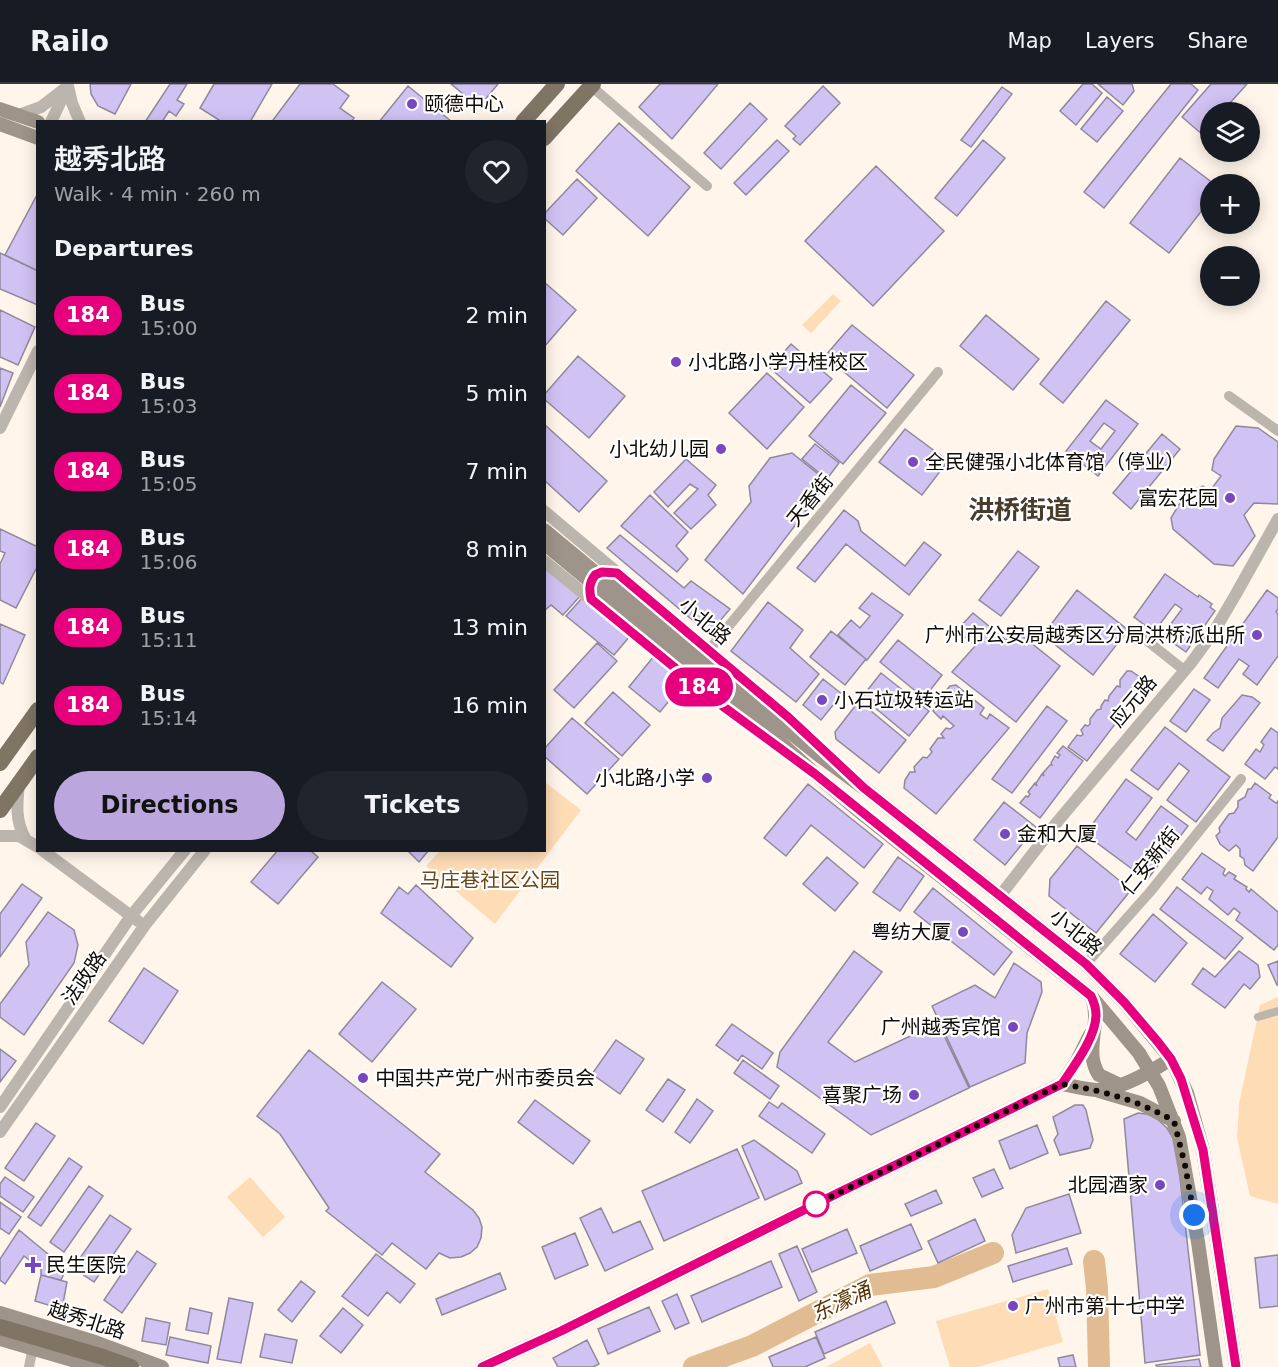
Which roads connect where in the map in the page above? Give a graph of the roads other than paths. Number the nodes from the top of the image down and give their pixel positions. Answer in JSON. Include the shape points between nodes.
{"nodes":[{"id":1,"x":556,"y":84,"type":"edge"},
{"id":2,"x":69,"y":85,"type":"edge"},
{"id":3,"x":592,"y":85,"type":"edge"},
{"id":4,"x":0,"y":109,"type":"edge"},
{"id":5,"x":19,"y":115,"type":"junction"},
{"id":6,"x":52,"y":120,"type":"edge"},
{"id":7,"x":79,"y":120,"type":"edge"},
{"id":8,"x":525,"y":120,"type":"edge"},
{"id":9,"x":36,"y":121,"type":"edge"},
{"id":10,"x":0,"y":124,"type":"edge"},
{"id":11,"x":546,"y":136,"type":"edge"},
{"id":12,"x":36,"y":137,"type":"edge"},
{"id":13,"x":707,"y":186,"type":"dead end"},
{"id":14,"x":36,"y":355,"type":"edge"},
{"id":15,"x":938,"y":372,"type":"dead end"},
{"id":16,"x":1229,"y":396,"type":"dead end"},
{"id":17,"x":0,"y":428,"type":"edge"},
{"id":18,"x":1278,"y":431,"type":"edge"},
{"id":19,"x":546,"y":513,"type":"edge"},
{"id":20,"x":1278,"y":519,"type":"edge"},
{"id":21,"x":546,"y":532,"type":"edge"},
{"id":22,"x":569,"y":533,"type":"junction"},
{"id":23,"x":546,"y":544,"type":"edge"},
{"id":24,"x":546,"y":547,"type":"edge"},
{"id":25,"x":546,"y":562,"type":"edge"},
{"id":26,"x":546,"y":564,"type":"edge"},
{"id":27,"x":617,"y":573,"type":"junction"},
{"id":28,"x":591,"y":599,"type":"junction"},
{"id":29,"x":1136,"y":632,"type":"dead end"},
{"id":30,"x":709,"y":650,"type":"junction"},
{"id":31,"x":1184,"y":670,"type":"junction"},
{"id":32,"x":748,"y":706,"type":"junction"},
{"id":33,"x":36,"y":713,"type":"edge"},
{"id":34,"x":36,"y":760,"type":"edge"},
{"id":35,"x":0,"y":764,"type":"edge"},
{"id":36,"x":815,"y":774,"type":"junction"},
{"id":37,"x":1241,"y":779,"type":"dead end"},
{"id":38,"x":19,"y":783,"type":"junction"},
{"id":39,"x":864,"y":788,"type":"junction"},
{"id":40,"x":0,"y":810,"type":"edge"},
{"id":41,"x":0,"y":836,"type":"edge"},
{"id":42,"x":25,"y":838,"type":"junction"},
{"id":43,"x":36,"y":846,"type":"edge"},
{"id":44,"x":45,"y":852,"type":"edge"},
{"id":45,"x":183,"y":852,"type":"edge"},
{"id":46,"x":203,"y":852,"type":"edge"},
{"id":47,"x":1000,"y":896,"type":"junction"},
{"id":48,"x":131,"y":916,"type":"junction"},
{"id":49,"x":145,"y":925,"type":"junction"},
{"id":50,"x":1086,"y":964,"type":"junction"},
{"id":51,"x":1091,"y":996,"type":"junction"},
{"id":52,"x":1278,"y":1011,"type":"edge"},
{"id":53,"x":1258,"y":1017,"type":"dead end"},
{"id":54,"x":1095,"y":1022,"type":"junction"},
{"id":55,"x":1171,"y":1059,"type":"junction"},
{"id":56,"x":1151,"y":1071,"type":"junction"},
{"id":57,"x":1062,"y":1084,"type":"junction"},
{"id":58,"x":1120,"y":1085,"type":"junction"},
{"id":59,"x":1097,"y":1090,"type":"junction"},
{"id":60,"x":0,"y":1107,"type":"edge"},
{"id":61,"x":1174,"y":1121,"type":"junction"},
{"id":62,"x":0,"y":1132,"type":"edge"},
{"id":63,"x":1,"y":1327,"type":"edge"},
{"id":64,"x":33,"y":1347,"type":"junction"},
{"id":65,"x":29,"y":1367,"type":"edge"},
{"id":66,"x":106,"y":1367,"type":"edge"},
{"id":67,"x":131,"y":1367,"type":"edge"},
{"id":68,"x":162,"y":1367,"type":"edge"},
{"id":69,"x":482,"y":1367,"type":"edge"},
{"id":70,"x":1216,"y":1367,"type":"edge"},
{"id":71,"x":1236,"y":1367,"type":"edge"}],
"edges":[{"from":1,"to":8,"type":"highway"},
{"from":2,"to":5,"type":"street","via":[[41,107]]},
{"from":2,"to":6,"type":"street"},
{"from":2,"to":7,"type":"street"},
{"from":3,"to":11,"type":"highway"},
{"from":3,"to":13,"type":"street"},
{"from":4,"to":5,"type":"main road"},
{"from":5,"to":9,"type":"main road"},
{"from":10,"to":12,"type":"main road"},
{"from":14,"to":17,"type":"street"},
{"from":15,"to":30,"type":"street","name":"天香街"},
{"from":16,"to":18,"type":"street"},
{"from":19,"to":22,"type":"street","name":"小北路"},
{"from":20,"to":31,"type":"street","name":"应元路","via":[[1213,633]]},
{"from":21,"to":32,"type":"main road","name":"小北路","bridge":true},
{"from":22,"to":23,"type":"street"},
{"from":22,"to":25,"type":"street"},
{"from":22,"to":27,"type":"street","name":"小北路"},
{"from":24,"to":32,"type":"main road","name":"小北路","bridge":true},
{"from":26,"to":28,"type":"street","name":"小北路"},
{"from":27,"to":28,"type":"street","via":[[595,575],[589,586]]},
{"from":27,"to":30,"type":"street","name":"小北路"},
{"from":28,"to":36,"type":"street","name":"小北路","via":[[722,706]]},
{"from":29,"to":31,"type":"street"},
{"from":30,"to":39,"type":"street","name":"小北路"},
{"from":31,"to":47,"type":"street","name":"应元路"},
{"from":32,"to":36,"type":"main road","name":"小北路"},
{"from":32,"to":39,"type":"main road","name":"小北路"},
{"from":33,"to":35,"type":"highway"},
{"from":34,"to":38,"type":"highway"},
{"from":36,"to":51,"type":"main road","name":"小北路"},
{"from":37,"to":50,"type":"street","name":"仁安新街"},
{"from":38,"to":40,"type":"highway"},
{"from":38,"to":42,"type":"street","via":[[17,816]]},
{"from":39,"to":47,"type":"main road","name":"小北路"},
{"from":41,"to":42,"type":"street"},
{"from":42,"to":43,"type":"street"},
{"from":44,"to":48,"type":"street"},
{"from":45,"to":48,"type":"street","name":"法政路"},
{"from":46,"to":49,"type":"street","name":"法政路"},
{"from":47,"to":50,"type":"main road","name":"小北路"},
{"from":48,"to":49,"type":"street"},
{"from":48,"to":60,"type":"street","name":"法政路"},
{"from":49,"to":62,"type":"street","name":"法政路"},
{"from":50,"to":55,"type":"main road","name":"小北路"},
{"from":51,"to":54,"type":"main road"},
{"from":51,"to":56,"type":"main road","name":"小北路"},
{"from":52,"to":53,"type":"street"},
{"from":54,"to":57,"type":"main road"},
{"from":54,"to":58,"type":"main road","via":[[1091,1051],[1095,1070]]},
{"from":55,"to":56,"type":"main road"},
{"from":55,"to":71,"type":"main road","name":"小北路","via":[[1187,1093],[1203,1150]]},
{"from":56,"to":58,"type":"main road"},
{"from":56,"to":61,"type":"main road","name":"小北路"},
{"from":57,"to":59,"type":"main road"},
{"from":57,"to":69,"type":"main road"},
{"from":58,"to":59,"type":"main road"},
{"from":59,"to":61,"type":"main road","via":[[1140,1103]]},
{"from":61,"to":70,"type":"main road","name":"小北路","via":[[1190,1192]]},
{"from":63,"to":64,"type":"main road","name":"越秀北路"},
{"from":63,"to":67,"type":"highway"},
{"from":63,"to":68,"type":"main road","name":"越秀北路","via":[[95,1342]]},
{"from":64,"to":65,"type":"street"},
{"from":64,"to":66,"type":"main road","name":"越秀北路"}]}
